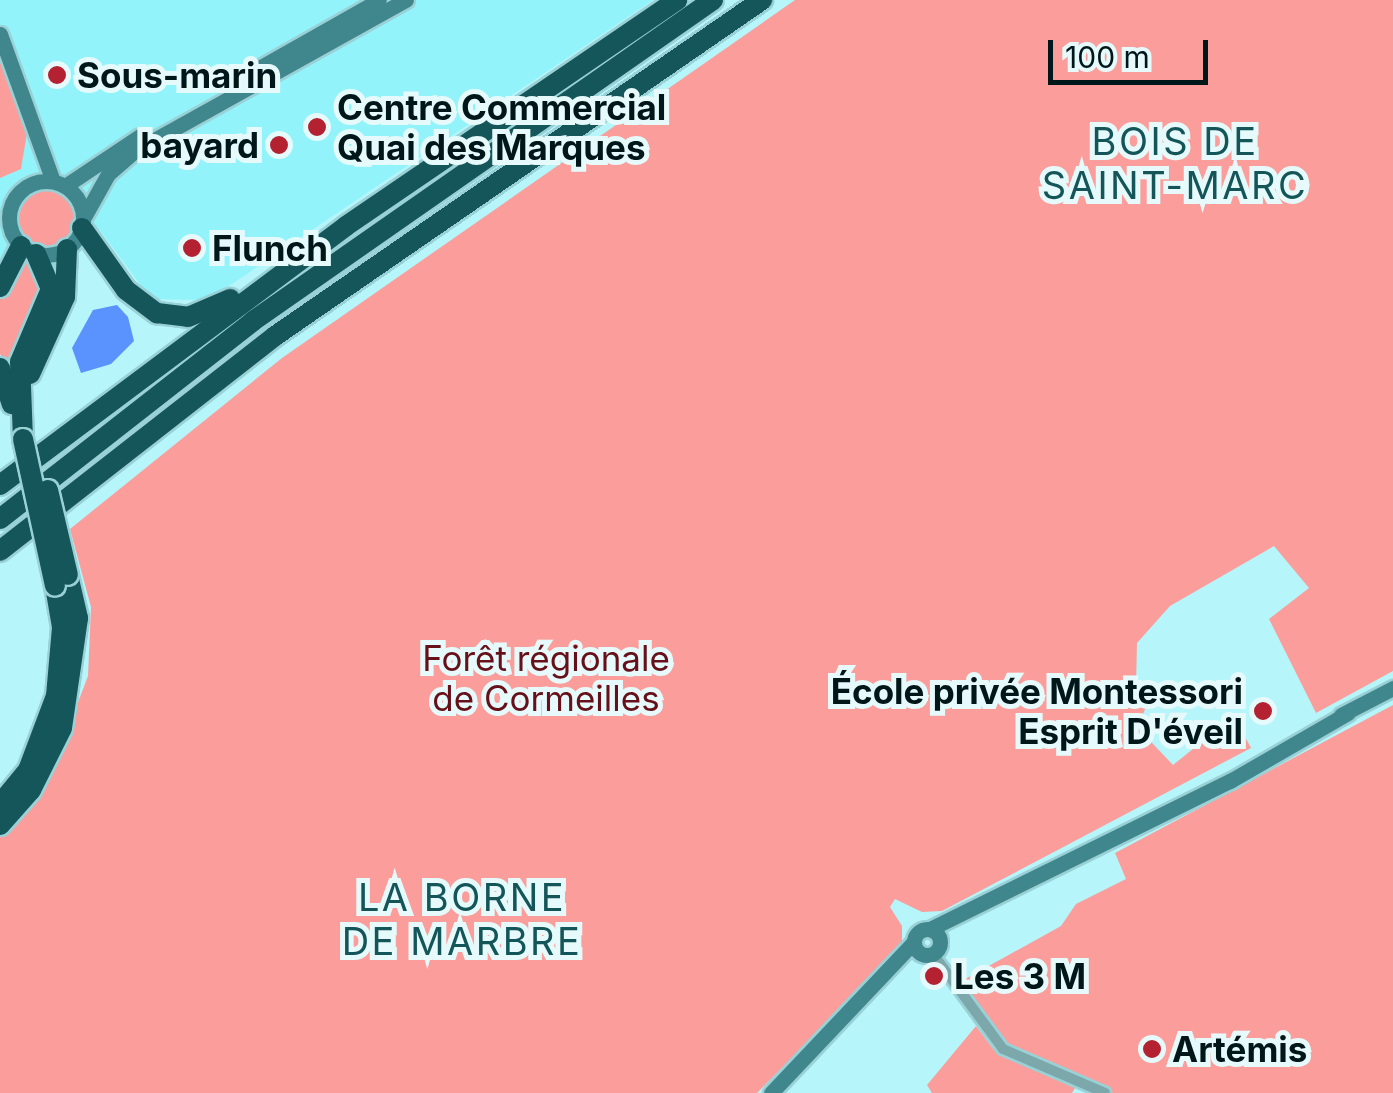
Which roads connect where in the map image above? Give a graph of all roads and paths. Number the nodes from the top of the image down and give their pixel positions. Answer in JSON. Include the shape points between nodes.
{"nodes":[{"id":1,"x":379,"y":0,"type":"edge"},
{"id":2,"x":406,"y":0,"type":"edge"},
{"id":3,"x":664,"y":0,"type":"edge"},
{"id":4,"x":678,"y":0,"type":"edge"},
{"id":5,"x":713,"y":0,"type":"edge"},
{"id":6,"x":762,"y":0,"type":"edge"},
{"id":7,"x":0,"y":34,"type":"edge"},
{"id":8,"x":616,"y":39,"type":"junction"},
{"id":9,"x":34,"y":128,"type":"junction"},
{"id":10,"x":59,"y":183,"type":"junction"},
{"id":11,"x":13,"y":197,"type":"edge"},
{"id":12,"x":83,"y":223,"type":"junction"},
{"id":13,"x":346,"y":226,"type":"junction"},
{"id":14,"x":18,"y":242,"type":"edge"},
{"id":15,"x":68,"y":249,"type":"junction"},
{"id":16,"x":0,"y":287,"type":"edge"},
{"id":17,"x":0,"y":368,"type":"edge"},
{"id":18,"x":127,"y":386,"type":"junction"},
{"id":19,"x":28,"y":435,"type":"junction"},
{"id":20,"x":0,"y":470,"type":"edge"},
{"id":21,"x":0,"y":485,"type":"edge"},
{"id":22,"x":0,"y":519,"type":"edge"},
{"id":23,"x":0,"y":551,"type":"edge"},
{"id":24,"x":61,"y":581,"type":"junction"},
{"id":25,"x":1393,"y":688,"type":"edge"},
{"id":26,"x":0,"y":804,"type":"edge"},
{"id":27,"x":0,"y":825,"type":"edge"},
{"id":28,"x":959,"y":919,"type":"junction"},
{"id":29,"x":927,"y":949,"type":"junction"},
{"id":30,"x":779,"y":1090,"type":"edge"},
{"id":31,"x":1104,"y":1093,"type":"edge"}],
"edges":[{"from":1,"to":10,"type":"main road"},
{"from":2,"to":12,"type":"main road","via":[[136,150],[108,174]]},
{"from":3,"to":8,"type":"highway"},
{"from":4,"to":8,"type":"highway"},
{"from":5,"to":22,"type":"highway","via":[[253,322]]},
{"from":6,"to":23,"type":"highway","via":[[275,336]]},
{"from":7,"to":9,"type":"main road"},
{"from":8,"to":13,"type":"highway"},
{"from":9,"to":10,"type":"main road"},
{"from":9,"to":11,"type":"main road","via":[[34,161]]},
{"from":10,"to":11,"type":"main road"},
{"from":10,"to":12,"type":"main road"},
{"from":11,"to":14,"type":"main road","via":[[9,217]]},
{"from":12,"to":13,"type":"highway","via":[[134,299],[178,318],[218,306]]},
{"from":12,"to":15,"type":"main road"},
{"from":13,"to":18,"type":"highway"},
{"from":14,"to":15,"type":"main road"},
{"from":14,"to":16,"type":"highway"},
{"from":14,"to":19,"type":"highway","via":[[50,290],[20,362]]},
{"from":15,"to":19,"type":"highway","via":[[64,297],[30,375]]},
{"from":17,"to":19,"type":"highway"},
{"from":18,"to":20,"type":"highway"},
{"from":18,"to":21,"type":"highway"},
{"from":19,"to":24,"type":"highway","bridge":true},
{"from":24,"to":26,"type":"highway","via":[[56,696],[28,770]]},
{"from":24,"to":27,"type":"highway","via":[[78,618],[62,728],[31,790]]},
{"from":25,"to":28,"type":"main road"},
{"from":28,"to":29,"type":"main road"},
{"from":28,"to":29,"type":"main road","via":[[918,932]]},
{"from":29,"to":30,"type":"main road","via":[[890,971]]},
{"from":29,"to":31,"type":"street","via":[[1004,1049]]}]}
